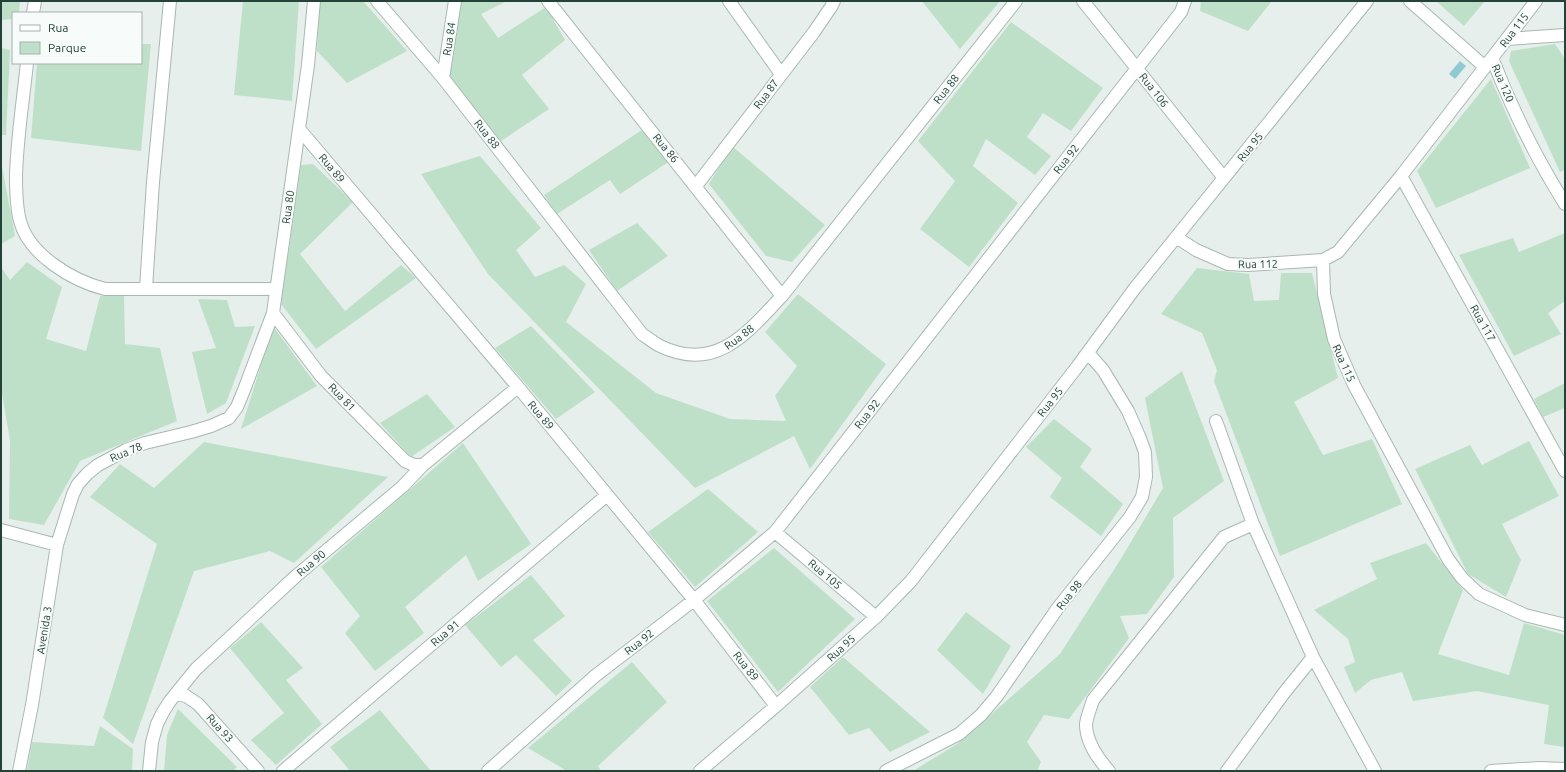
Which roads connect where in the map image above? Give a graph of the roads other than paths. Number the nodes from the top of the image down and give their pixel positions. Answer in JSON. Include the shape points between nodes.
{"nodes":[{"id":1,"x":35,"y":1,"type":"edge"},
{"id":2,"x":170,"y":1,"type":"edge"},
{"id":3,"x":314,"y":1,"type":"edge"},
{"id":4,"x":377,"y":1,"type":"edge"},
{"id":5,"x":456,"y":1,"type":"edge"},
{"id":6,"x":548,"y":1,"type":"edge"},
{"id":7,"x":729,"y":1,"type":"edge"},
{"id":8,"x":834,"y":1,"type":"edge"},
{"id":9,"x":1016,"y":1,"type":"edge"},
{"id":10,"x":1083,"y":1,"type":"edge"},
{"id":11,"x":1185,"y":1,"type":"edge"},
{"id":12,"x":1366,"y":1,"type":"edge"},
{"id":13,"x":1410,"y":1,"type":"edge"},
{"id":14,"x":1536,"y":1,"type":"edge"},
{"id":15,"x":33,"y":12,"type":"edge"},
{"id":16,"x":1565,"y":35,"type":"edge"},
{"id":17,"x":1507,"y":39,"type":"junction"},
{"id":18,"x":1489,"y":62,"type":"junction"},
{"id":19,"x":27,"y":64,"type":"edge"},
{"id":20,"x":1137,"y":68,"type":"junction"},
{"id":21,"x":781,"y":74,"type":"junction"},
{"id":22,"x":443,"y":78,"type":"junction"},
{"id":23,"x":300,"y":130,"type":"junction"},
{"id":24,"x":1401,"y":176,"type":"junction"},
{"id":25,"x":1224,"y":178,"type":"junction"},
{"id":26,"x":696,"y":186,"type":"junction"},
{"id":27,"x":1565,"y":204,"type":"edge"},
{"id":28,"x":1176,"y":237,"type":"junction"},
{"id":29,"x":1323,"y":260,"type":"junction"},
{"id":30,"x":146,"y":288,"type":"junction"},
{"id":31,"x":276,"y":289,"type":"junction"},
{"id":32,"x":782,"y":296,"type":"junction"},
{"id":33,"x":273,"y":313,"type":"junction"},
{"id":34,"x":1088,"y":353,"type":"junction"},
{"id":35,"x":518,"y":387,"type":"junction"},
{"id":36,"x":237,"y":407,"type":"joint"},
{"id":37,"x":1216,"y":421,"type":"dead end"},
{"id":38,"x":423,"y":465,"type":"junction"},
{"id":39,"x":1565,"y":471,"type":"edge"},
{"id":40,"x":607,"y":495,"type":"junction"},
{"id":41,"x":1252,"y":524,"type":"junction"},
{"id":42,"x":1,"y":530,"type":"edge"},
{"id":43,"x":775,"y":532,"type":"junction"},
{"id":44,"x":57,"y":545,"type":"junction"},
{"id":45,"x":694,"y":600,"type":"junction"},
{"id":46,"x":876,"y":617,"type":"junction"},
{"id":47,"x":1565,"y":626,"type":"edge"},
{"id":48,"x":1313,"y":657,"type":"junction"},
{"id":49,"x":176,"y":694,"type":"junction"},
{"id":50,"x":776,"y":706,"type":"junction"},
{"id":51,"x":1565,"y":769,"type":"edge"},
{"id":52,"x":19,"y":771,"type":"edge"},
{"id":53,"x":149,"y":771,"type":"edge"},
{"id":54,"x":258,"y":771,"type":"edge"},
{"id":55,"x":283,"y":771,"type":"edge"},
{"id":56,"x":488,"y":771,"type":"edge"},
{"id":57,"x":700,"y":771,"type":"edge"},
{"id":58,"x":886,"y":771,"type":"edge"},
{"id":59,"x":1109,"y":771,"type":"edge"},
{"id":60,"x":1227,"y":771,"type":"edge"},
{"id":61,"x":1375,"y":771,"type":"edge"},
{"id":62,"x":1491,"y":771,"type":"edge"}],
"edges":[{"from":1,"to":15,"type":"street"},
{"from":2,"to":30,"type":"street"},
{"from":3,"to":23,"type":"street","name":"Rua 80"},
{"from":4,"to":22,"type":"street","name":"Rua 88"},
{"from":5,"to":22,"type":"street","name":"Rua 84"},
{"from":6,"to":26,"type":"street","name":"Rua 86"},
{"from":7,"to":21,"type":"street"},
{"from":8,"to":21,"type":"street","name":"Rua 87","via":[[814,32]]},
{"from":9,"to":32,"type":"street","name":"Rua 88"},
{"from":10,"to":20,"type":"street","name":"Rua 106"},
{"from":11,"to":20,"type":"street","name":"Rua 92","via":[[1180,12]]},
{"from":12,"to":25,"type":"street","name":"Rua 95"},
{"from":13,"to":18,"type":"street","name":"Rua 120"},
{"from":14,"to":17,"type":"street","name":"Rua 115"},
{"from":16,"to":17,"type":"street"},
{"from":17,"to":18,"type":"street","name":"Rua 115"},
{"from":18,"to":24,"type":"street","name":"Rua 115"},
{"from":18,"to":27,"type":"street","name":"Rua 120","via":[[1539,162]]},
{"from":19,"to":30,"type":"street","via":[[17,151],[16,201],[20,223],[29,240],[66,274],[93,286],[105,289]]},
{"from":20,"to":25,"type":"street","name":"Rua 106"},
{"from":20,"to":43,"type":"street","name":"Rua 92"},
{"from":21,"to":26,"type":"street","name":"Rua 87"},
{"from":22,"to":32,"type":"street","name":"Rua 88","via":[[642,334],[659,346],[699,356],[718,351],[751,328]]},
{"from":23,"to":31,"type":"street","name":"Rua 80"},
{"from":23,"to":35,"type":"street","name":"Rua 89"},
{"from":24,"to":29,"type":"street","name":"Rua 115","via":[[1338,252]]},
{"from":24,"to":39,"type":"street","name":"Rua 117"},
{"from":25,"to":28,"type":"street","name":"Rua 95"},
{"from":26,"to":32,"type":"street","name":"Rua 86"},
{"from":28,"to":29,"type":"street","name":"Rua 112","via":[[1196,250],[1228,264]]},
{"from":28,"to":34,"type":"street","name":"Rua 95"},
{"from":29,"to":47,"type":"street","name":"Rua 115","via":[[1324,294],[1334,339],[1354,385],[1448,559],[1462,578],[1479,594],[1525,615]]},
{"from":30,"to":31,"type":"street"},
{"from":31,"to":33,"type":"street","name":"Rua 80"},
{"from":33,"to":36,"type":"street","name":"Rua 80"},
{"from":33,"to":38,"type":"street","name":"Rua 81","via":[[321,376],[405,461]]},
{"from":34,"to":46,"type":"street","name":"Rua 95","via":[[910,581]]},
{"from":34,"to":58,"type":"street","name":"Rua 98","via":[[1103,370],[1134,424],[1145,452],[1146,477],[1142,497],[1130,517],[1057,609],[981,715],[959,734]]},
{"from":35,"to":38,"type":"street","name":"Rua 90"},
{"from":35,"to":40,"type":"street","name":"Rua 89"},
{"from":36,"to":44,"type":"street","name":"Rua 78","via":[[229,418],[211,426],[126,450],[98,465],[83,478],[73,494]]},
{"from":37,"to":41,"type":"street"},
{"from":38,"to":49,"type":"street","name":"Rua 90","via":[[402,487],[296,576],[221,645],[196,669]]},
{"from":40,"to":45,"type":"street","name":"Rua 89"},
{"from":40,"to":55,"type":"street","name":"Rua 91"},
{"from":41,"to":48,"type":"street"},
{"from":41,"to":59,"type":"street","via":[[1224,537],[1093,700],[1086,723],[1088,739]]},
{"from":42,"to":44,"type":"street"},
{"from":43,"to":45,"type":"street","name":"Rua 92"},
{"from":43,"to":46,"type":"street","name":"Rua 105"},
{"from":44,"to":52,"type":"street","name":"Avenida 3"},
{"from":45,"to":50,"type":"street","name":"Rua 89"},
{"from":45,"to":56,"type":"street","name":"Rua 92","via":[[595,676]]},
{"from":46,"to":50,"type":"street","name":"Rua 95"},
{"from":48,"to":60,"type":"street"},
{"from":48,"to":61,"type":"street"},
{"from":49,"to":53,"type":"street","name":"Rua 90","via":[[158,724],[152,742]]},
{"from":49,"to":54,"type":"street","name":"Rua 93","via":[[186,696],[198,704]]},
{"from":50,"to":57,"type":"street","name":"Rua 95"},
{"from":51,"to":62,"type":"street"}]}
